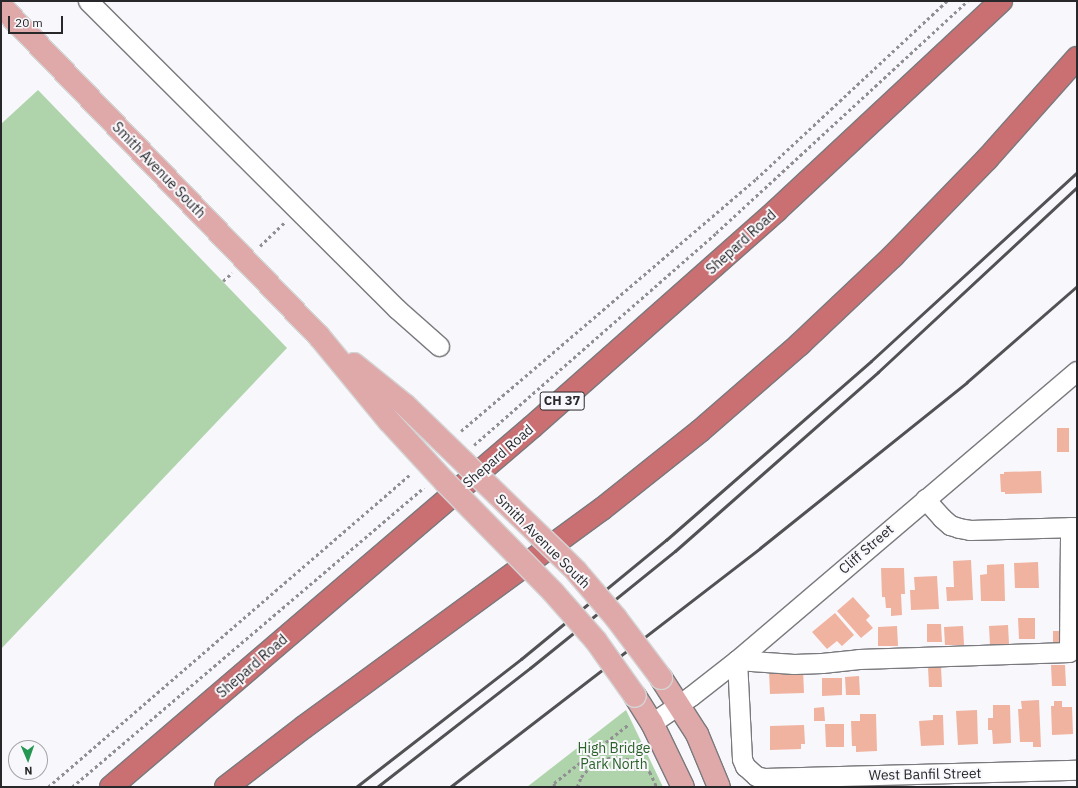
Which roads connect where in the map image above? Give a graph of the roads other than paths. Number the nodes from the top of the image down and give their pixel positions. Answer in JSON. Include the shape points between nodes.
{"nodes":[{"id":1,"x":88,"y":1,"type":"edge"},
{"id":2,"x":1001,"y":1,"type":"edge"},
{"id":3,"x":1,"y":6,"type":"edge"},
{"id":4,"x":1077,"y":58,"type":"edge"},
{"id":5,"x":318,"y":334,"type":"junction"},
{"id":6,"x":439,"y":346,"type":"dead end"},
{"id":7,"x":1077,"y":371,"type":"edge"},
{"id":8,"x":925,"y":499,"type":"junction"},
{"id":9,"x":1074,"y":527,"type":"edge"},
{"id":10,"x":737,"y":660,"type":"junction"},
{"id":11,"x":679,"y":705,"type":"junction"},
{"id":12,"x":643,"y":722,"type":"junction"},
{"id":13,"x":1077,"y":770,"type":"edge"},
{"id":14,"x":111,"y":787,"type":"edge"},
{"id":15,"x":226,"y":787,"type":"edge"},
{"id":16,"x":683,"y":787,"type":"edge"},
{"id":17,"x":719,"y":787,"type":"edge"}],
"edges":[{"from":1,"to":6,"type":"street","via":[[397,309]]},
{"from":2,"to":14,"type":"highway","name":"Shepard Road","number":"CH 37","via":[[777,210],[550,411]]},
{"from":3,"to":5,"type":"main road","name":"Smith Avenue South","bridge":true},
{"from":4,"to":15,"type":"highway","via":[[987,159],[899,250],[800,344],[700,431],[602,509],[304,726]]},
{"from":5,"to":11,"type":"main road","name":"Smith Avenue South","bridge":true,"via":[[405,405],[576,571],[616,618]]},
{"from":5,"to":12,"type":"main road","name":"Smith Avenue South","bridge":true,"via":[[388,420],[596,641],[635,696]]},
{"from":7,"to":8,"type":"street","name":"Cliff Street"},
{"from":8,"to":9,"type":"street","via":[[950,525],[959,528],[970,530]]},
{"from":8,"to":10,"type":"street","name":"Cliff Street"},
{"from":9,"to":10,"type":"street","via":[[1070,652],[859,659],[815,664]]},
{"from":10,"to":11,"type":"street","name":"Cliff Street"},
{"from":10,"to":13,"type":"street","name":"West Banfil Street","via":[[742,759],[750,772],[764,778]]},
{"from":11,"to":12,"type":"street","name":"Cliff Street"},
{"from":11,"to":17,"type":"main road","name":"Smith Avenue South","via":[[697,734]]},
{"from":12,"to":16,"type":"main road","name":"Smith Avenue South"}]}
